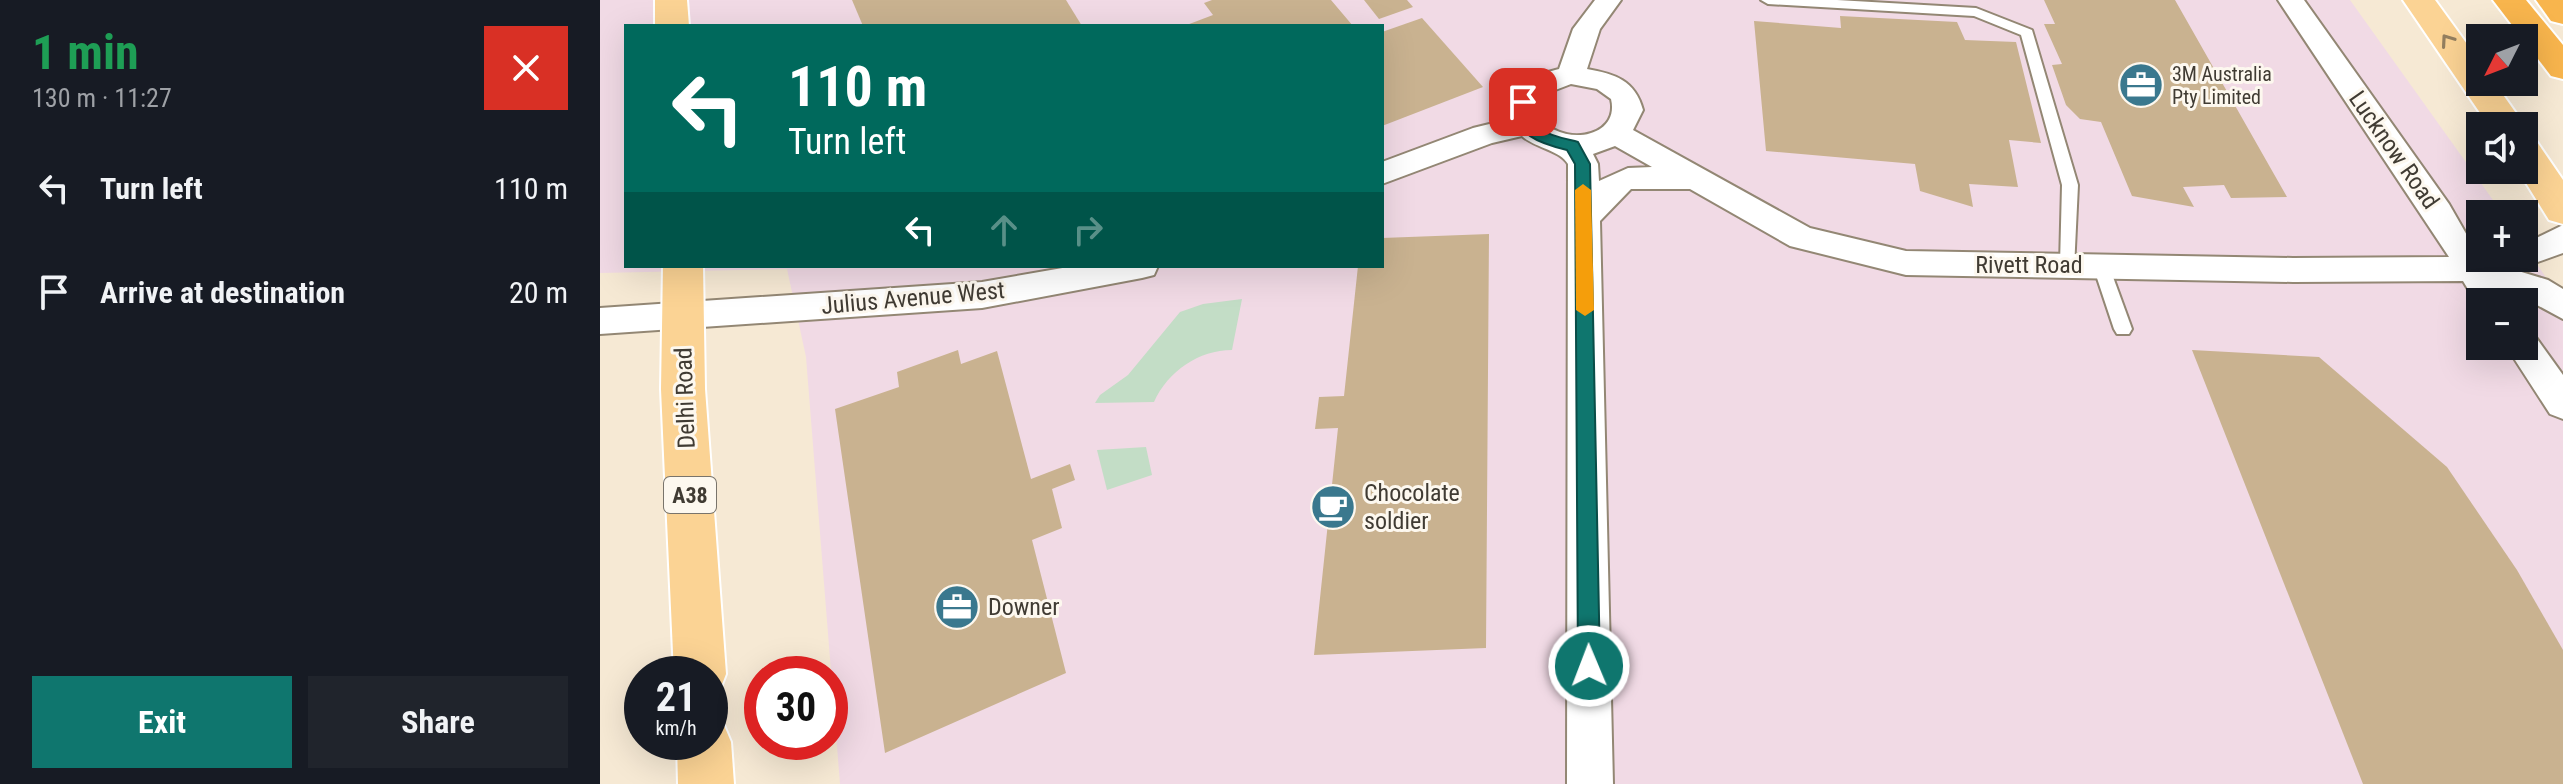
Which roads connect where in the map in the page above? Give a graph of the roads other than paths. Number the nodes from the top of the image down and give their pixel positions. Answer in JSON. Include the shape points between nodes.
{"nodes":[{"id":1,"x":671,"y":0,"type":"edge"},
{"id":2,"x":1608,"y":0,"type":"edge"},
{"id":3,"x":1768,"y":0,"type":"edge"},
{"id":4,"x":2291,"y":0,"type":"edge"},
{"id":5,"x":2419,"y":0,"type":"edge"},
{"id":6,"x":2509,"y":0,"type":"edge"},
{"id":7,"x":2552,"y":0,"type":"edge"},
{"id":8,"x":2563,"y":14,"type":"edge"},
{"id":9,"x":672,"y":24,"type":"edge"},
{"id":10,"x":2563,"y":68,"type":"edge"},
{"id":11,"x":1571,"y":75,"type":"junction"},
{"id":12,"x":2497,"y":112,"type":"edge"},
{"id":13,"x":1526,"y":125,"type":"junction"},
{"id":14,"x":1616,"y":133,"type":"junction"},
{"id":15,"x":1573,"y":146,"type":"junction"},
{"id":16,"x":1384,"y":172,"type":"edge"},
{"id":17,"x":2538,"y":172,"type":"edge"},
{"id":18,"x":1695,"y":178,"type":"junction"},
{"id":19,"x":2563,"y":210,"type":"edge"},
{"id":20,"x":1584,"y":219,"type":"junction"},
{"id":21,"x":2563,"y":237,"type":"edge"},
{"id":22,"x":2538,"y":252,"type":"edge"},
{"id":23,"x":2466,"y":258,"type":"edge"},
{"id":24,"x":2068,"y":265,"type":"junction"},
{"id":25,"x":2101,"y":266,"type":"junction"},
{"id":26,"x":683,"y":268,"type":"edge"},
{"id":27,"x":1131,"y":268,"type":"edge"},
{"id":28,"x":2466,"y":269,"type":"edge"},
{"id":29,"x":2482,"y":272,"type":"edge"},
{"id":30,"x":2563,"y":306,"type":"edge"},
{"id":31,"x":683,"y":317,"type":"junction"},
{"id":32,"x":600,"y":321,"type":"edge"},
{"id":33,"x":2123,"y":329,"type":"dead end"},
{"id":34,"x":2533,"y":360,"type":"edge"},
{"id":35,"x":2563,"y":404,"type":"edge"},
{"id":36,"x":699,"y":656,"type":"edge"},
{"id":37,"x":705,"y":760,"type":"edge"},
{"id":38,"x":706,"y":784,"type":"edge"},
{"id":39,"x":1590,"y":784,"type":"edge"}],
"edges":[{"from":1,"to":9,"type":"main road"},
{"from":2,"to":11,"type":"street","via":[[1587,29]]},
{"from":3,"to":24,"type":"lane","via":[[1976,12],[2027,33],[2070,185]]},
{"from":4,"to":23,"type":"street","name":"Lucknow Road"},
{"from":12,"to":5,"type":"main road","one_way":true},
{"from":6,"to":10,"type":"highway"},
{"from":7,"to":8,"type":"highway"},
{"from":11,"to":13,"type":"street","via":[[1530,91],[1523,102]]},
{"from":11,"to":14,"type":"street","via":[[1619,89],[1629,113]]},
{"from":13,"to":15,"type":"street","via":[[1543,139]]},
{"from":13,"to":16,"type":"street"},
{"from":14,"to":15,"type":"street"},
{"from":14,"to":18,"type":"street","name":"Rivett Road"},
{"from":15,"to":20,"type":"street","via":[[1583,164]]},
{"from":17,"to":19,"type":"main road"},
{"from":18,"to":20,"type":"street","via":[[1633,176],[1608,189]]},
{"from":18,"to":24,"type":"street","name":"Rivett Road","via":[[1801,238],[1906,263]]},
{"from":20,"to":39,"type":"street"},
{"from":21,"to":22,"type":"street"},
{"from":24,"to":25,"type":"street","name":"Rivett Road"},
{"from":25,"to":28,"type":"street","name":"Rivett Road"},
{"from":25,"to":33,"type":"lane"},
{"from":26,"to":31,"type":"main road","name":"Delhi Road","number":"A38"},
{"from":27,"to":31,"type":"street","name":"Julius Avenue West","via":[[982,295]]},
{"from":29,"to":30,"type":"street","name":"Rivett Road","via":[[2536,289]]},
{"from":31,"to":32,"type":"street","name":"Julius Avenue West"},
{"from":31,"to":36,"type":"main road","name":"Delhi Road","number":"A38"},
{"from":34,"to":35,"type":"street"},
{"from":37,"to":38,"type":"main road"}]}
